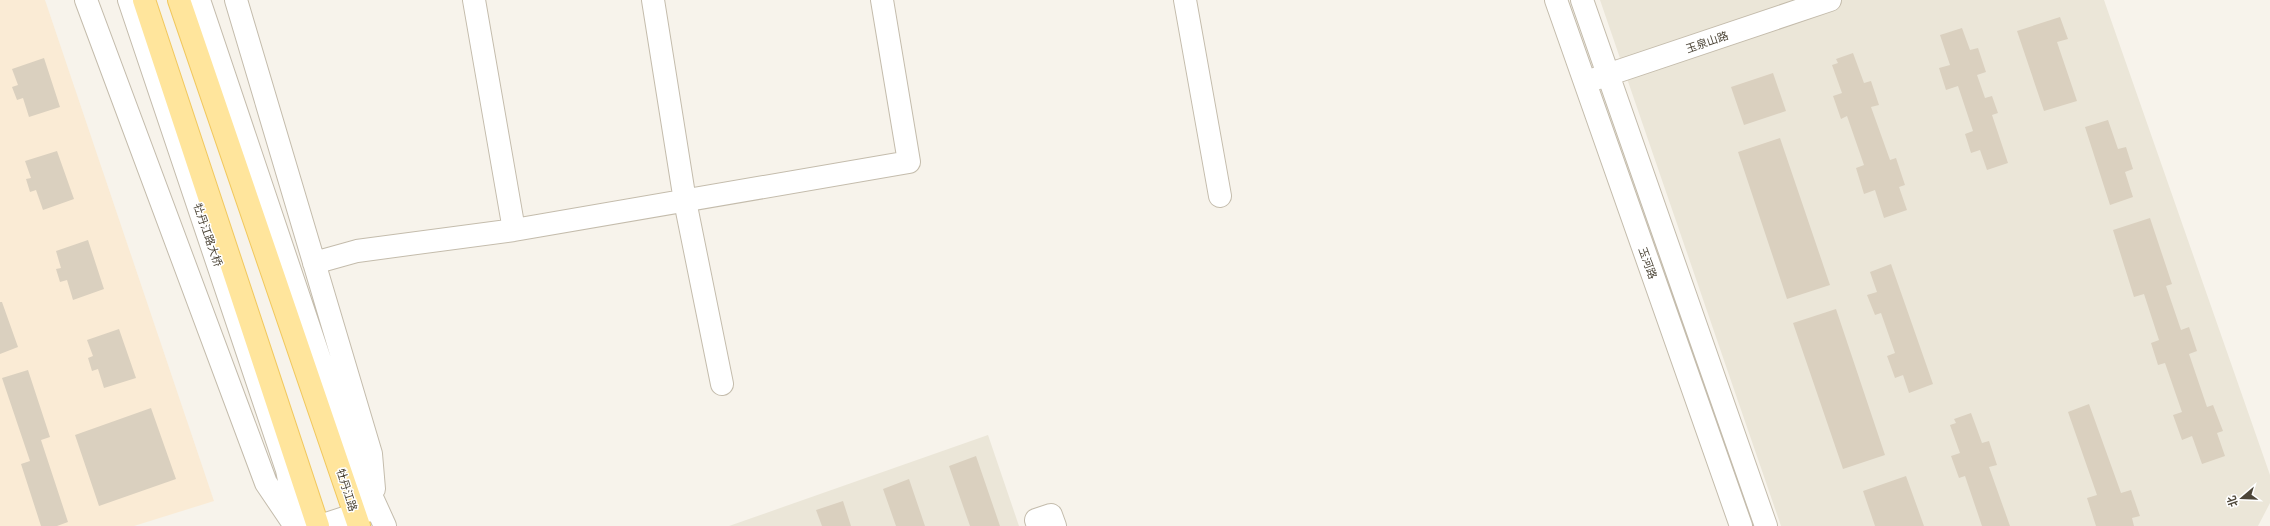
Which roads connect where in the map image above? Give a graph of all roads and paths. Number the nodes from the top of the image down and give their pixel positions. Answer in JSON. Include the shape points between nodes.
{"nodes":[{"id":1,"x":86,"y":0,"type":"edge"},
{"id":2,"x":129,"y":0,"type":"edge"},
{"id":3,"x":144,"y":0,"type":"edge"},
{"id":4,"x":179,"y":0,"type":"edge"},
{"id":5,"x":199,"y":0,"type":"edge"},
{"id":6,"x":236,"y":0,"type":"edge"},
{"id":7,"x":474,"y":0,"type":"edge"},
{"id":8,"x":652,"y":0,"type":"edge"},
{"id":9,"x":882,"y":0,"type":"edge"},
{"id":10,"x":1185,"y":0,"type":"edge"},
{"id":11,"x":1556,"y":0,"type":"edge"},
{"id":12,"x":1582,"y":0,"type":"edge"},
{"id":13,"x":1830,"y":0,"type":"edge"},
{"id":14,"x":1609,"y":75,"type":"junction"},
{"id":15,"x":1584,"y":83,"type":"junction"},
{"id":16,"x":1220,"y":196,"type":"dead end"},
{"id":17,"x":685,"y":201,"type":"junction"},
{"id":18,"x":514,"y":230,"type":"junction"},
{"id":19,"x":314,"y":263,"type":"junction"},
{"id":20,"x":722,"y":384,"type":"dead end"},
{"id":21,"x":343,"y":451,"type":"junction"},
{"id":22,"x":293,"y":468,"type":"junction"},
{"id":23,"x":357,"y":520,"type":"edge"},
{"id":24,"x":379,"y":520,"type":"edge"},
{"id":25,"x":295,"y":526,"type":"edge"},
{"id":26,"x":298,"y":526,"type":"edge"},
{"id":27,"x":319,"y":526,"type":"edge"},
{"id":28,"x":1038,"y":526,"type":"edge"},
{"id":29,"x":1055,"y":526,"type":"edge"},
{"id":30,"x":1742,"y":526,"type":"edge"},
{"id":31,"x":1766,"y":526,"type":"edge"}],
"edges":[{"from":1,"to":25,"type":"street","via":[[266,483]]},
{"from":2,"to":22,"type":"street","name":"牡丹江路大桥"},
{"from":3,"to":22,"type":"main road","name":"牡丹江路大桥"},
{"from":4,"to":21,"type":"main road"},
{"from":5,"to":21,"type":"street"},
{"from":6,"to":19,"type":"street"},
{"from":7,"to":18,"type":"street"},
{"from":8,"to":17,"type":"street"},
{"from":9,"to":17,"type":"street","via":[[909,162]]},
{"from":10,"to":16,"type":"street"},
{"from":11,"to":15,"type":"street","name":"玉河路"},
{"from":12,"to":14,"type":"street"},
{"from":13,"to":14,"type":"street","name":"玉泉山路"},
{"from":14,"to":15,"type":"street","name":"玉泉山路"},
{"from":14,"to":31,"type":"street"},
{"from":15,"to":30,"type":"street","name":"玉河路"},
{"from":17,"to":18,"type":"street"},
{"from":17,"to":20,"type":"street"},
{"from":18,"to":19,"type":"street","via":[[357,251]]},
{"from":19,"to":24,"type":"street","via":[[371,454]]},
{"from":21,"to":23,"type":"main road","name":"牡丹江路"},
{"from":21,"to":24,"type":"street"},
{"from":22,"to":26,"type":"street"},
{"from":22,"to":27,"type":"main road"},
{"from":23,"to":24,"type":"street"},
{"from":23,"to":27,"type":"street"},
{"from":28,"to":29,"type":"street","via":[[1036,520],[1051,515]]}]}
